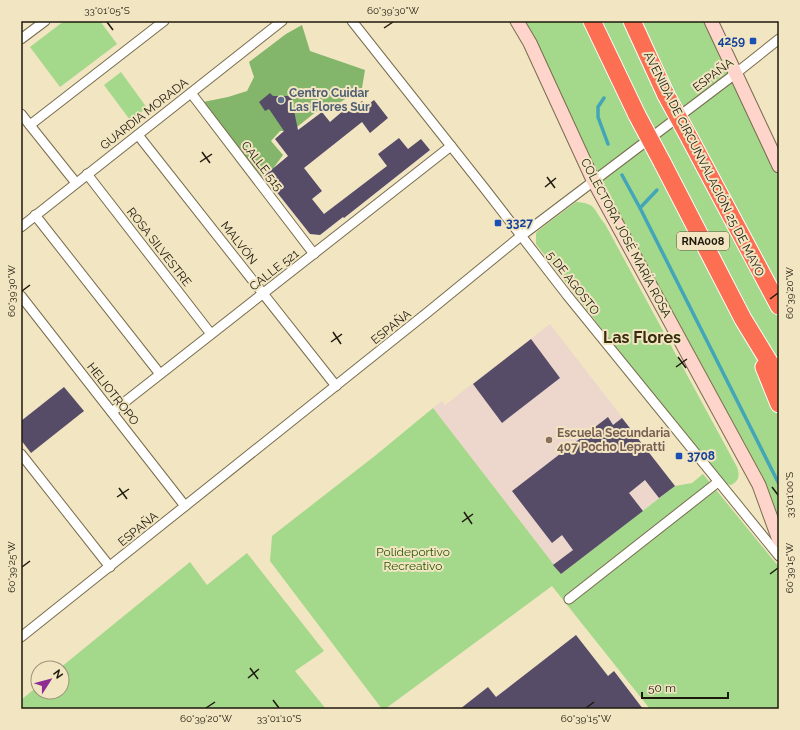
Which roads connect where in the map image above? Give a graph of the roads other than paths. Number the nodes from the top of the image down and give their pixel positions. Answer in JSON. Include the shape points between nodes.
{"nodes":[{"id":1,"x":45,"y":21,"type":"edge"},
{"id":2,"x":164,"y":21,"type":"edge"},
{"id":3,"x":282,"y":21,"type":"edge"},
{"id":4,"x":352,"y":21,"type":"edge"},
{"id":5,"x":518,"y":21,"type":"edge"},
{"id":6,"x":592,"y":21,"type":"edge"},
{"id":7,"x":632,"y":21,"type":"edge"},
{"id":8,"x":711,"y":21,"type":"edge"},
{"id":9,"x":21,"y":39,"type":"edge"},
{"id":10,"x":779,"y":39,"type":"edge"},
{"id":11,"x":735,"y":74,"type":"junction"},
{"id":12,"x":190,"y":93,"type":"junction"},
{"id":13,"x":21,"y":114,"type":"edge"},
{"id":14,"x":30,"y":125,"type":"junction"},
{"id":15,"x":138,"y":135,"type":"junction"},
{"id":16,"x":451,"y":146,"type":"junction"},
{"id":17,"x":779,"y":166,"type":"edge"},
{"id":18,"x":87,"y":174,"type":"junction"},
{"id":19,"x":593,"y":180,"type":"junction"},
{"id":20,"x":76,"y":183,"type":"junction"},
{"id":21,"x":35,"y":216,"type":"junction"},
{"id":22,"x":21,"y":227,"type":"edge"},
{"id":23,"x":521,"y":236,"type":"junction"},
{"id":24,"x":314,"y":254,"type":"junction"},
{"id":25,"x":263,"y":293,"type":"junction"},
{"id":26,"x":21,"y":296,"type":"edge"},
{"id":27,"x":776,"y":301,"type":"edge"},
{"id":28,"x":743,"y":319,"type":"junction"},
{"id":29,"x":211,"y":334,"type":"junction"},
{"id":30,"x":160,"y":374,"type":"junction"},
{"id":31,"x":779,"y":378,"type":"edge"},
{"id":32,"x":336,"y":386,"type":"junction"},
{"id":33,"x":779,"y":404,"type":"edge"},
{"id":34,"x":112,"y":412,"type":"junction"},
{"id":35,"x":21,"y":454,"type":"edge"},
{"id":36,"x":718,"y":482,"type":"junction"},
{"id":37,"x":185,"y":506,"type":"junction"},
{"id":38,"x":779,"y":540,"type":"edge"},
{"id":39,"x":779,"y":556,"type":"edge"},
{"id":40,"x":110,"y":567,"type":"junction"},
{"id":41,"x":569,"y":599,"type":"dead end"},
{"id":42,"x":21,"y":637,"type":"edge"}],
"edges":[{"from":1,"to":9,"type":"street"},
{"from":2,"to":14,"type":"street"},
{"from":3,"to":12,"type":"street","name":"GUARDIA MORADA"},
{"from":4,"to":16,"type":"street","name":"5 DE AGOSTO"},
{"from":5,"to":19,"type":"main road","name":"COLECTORA JOSÉ MARÍA ROSA"},
{"from":6,"to":28,"type":"highway","number":"RNA008","bridge":true,"via":[[637,115]]},
{"from":7,"to":27,"type":"highway","name":"AVENIDA DE CIRCUNVALACIÓN 25 DE MAYO","number":"RNA008","bridge":true,"via":[[666,95]]},
{"from":8,"to":11,"type":"main road"},
{"from":10,"to":11,"type":"street","name":"ESPAÑA"},
{"from":11,"to":17,"type":"main road"},
{"from":11,"to":19,"type":"street","name":"ESPAÑA"},
{"from":12,"to":15,"type":"street","name":"GUARDIA MORADA"},
{"from":12,"to":24,"type":"street","name":"CALLE 515"},
{"from":13,"to":14,"type":"street"},
{"from":14,"to":20,"type":"street"},
{"from":15,"to":18,"type":"street","name":"GUARDIA MORADA"},
{"from":15,"to":25,"type":"street","name":"MALVÓN"},
{"from":16,"to":23,"type":"street","name":"5 DE AGOSTO"},
{"from":16,"to":24,"type":"street","name":"CALLE 521"},
{"from":18,"to":20,"type":"street","name":"GUARDIA MORADA"},
{"from":18,"to":29,"type":"street","name":"ROSA SILVESTRE"},
{"from":19,"to":23,"type":"street","name":"ESPAÑA"},
{"from":19,"to":38,"type":"main road","name":"COLECTORA JOSÉ MARÍA ROSA","via":[[759,485]]},
{"from":20,"to":21,"type":"street","name":"GUARDIA MORADA"},
{"from":21,"to":22,"type":"street","name":"GUARDIA MORADA"},
{"from":21,"to":30,"type":"street"},
{"from":23,"to":32,"type":"street","name":"ESPAÑA"},
{"from":23,"to":36,"type":"street","name":"5 DE AGOSTO"},
{"from":24,"to":25,"type":"street","name":"CALLE 521"},
{"from":25,"to":29,"type":"street","name":"CALLE 521"},
{"from":25,"to":32,"type":"street","name":"MALVÓN"},
{"from":26,"to":34,"type":"street","name":"HELIOTROPO"},
{"from":28,"to":31,"type":"highway","number":"RNA008"},
{"from":28,"to":33,"type":"highway"},
{"from":29,"to":30,"type":"street","name":"CALLE 521"},
{"from":30,"to":34,"type":"street","name":"CALLE 521"},
{"from":32,"to":37,"type":"street","name":"ESPAÑA"},
{"from":34,"to":37,"type":"street","name":"HELIOTROPO"},
{"from":35,"to":40,"type":"street"},
{"from":36,"to":39,"type":"street","name":"5 DE AGOSTO"},
{"from":36,"to":41,"type":"street"},
{"from":37,"to":40,"type":"street","name":"ESPAÑA"},
{"from":40,"to":42,"type":"street","name":"ESPAÑA"}]}
